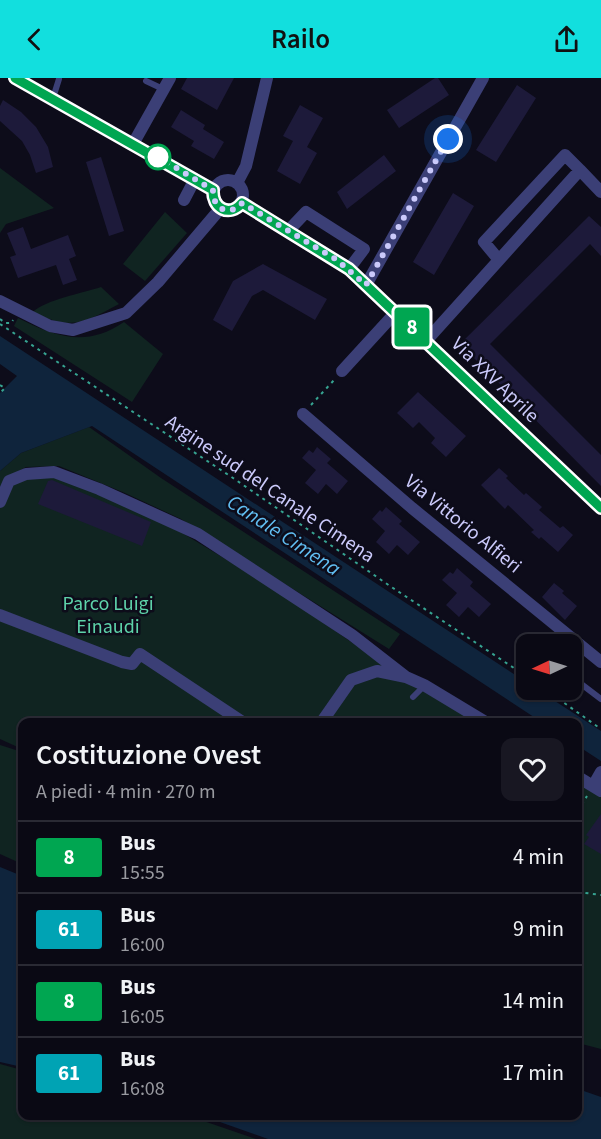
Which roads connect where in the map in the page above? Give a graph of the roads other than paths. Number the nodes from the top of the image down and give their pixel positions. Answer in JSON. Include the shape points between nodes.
{"nodes":[{"id":1,"x":15,"y":78,"type":"edge"},
{"id":2,"x":267,"y":78,"type":"edge"},
{"id":3,"x":483,"y":78,"type":"edge"},
{"id":4,"x":59,"y":79,"type":"edge"},
{"id":5,"x":146,"y":81,"type":"dead end"},
{"id":6,"x":34,"y":82,"type":"edge"},
{"id":7,"x":167,"y":84,"type":"edge"},
{"id":8,"x":53,"y":98,"type":"junction"},
{"id":9,"x":133,"y":144,"type":"junction"},
{"id":10,"x":580,"y":170,"type":"junction"},
{"id":11,"x":195,"y":179,"type":"junction"},
{"id":12,"x":237,"y":183,"type":"junction"},
{"id":13,"x":213,"y":190,"type":"junction"},
{"id":14,"x":601,"y":192,"type":"edge"},
{"id":15,"x":523,"y":199,"type":"junction"},
{"id":16,"x":184,"y":200,"type":"dead end"},
{"id":17,"x":242,"y":203,"type":"junction"},
{"id":18,"x":220,"y":208,"type":"junction"},
{"id":19,"x":539,"y":215,"type":"junction"},
{"id":20,"x":288,"y":231,"type":"junction"},
{"id":21,"x":499,"y":260,"type":"junction"},
{"id":22,"x":349,"y":269,"type":"junction"},
{"id":23,"x":366,"y":285,"type":"junction"},
{"id":24,"x":0,"y":301,"type":"edge"},
{"id":25,"x":396,"y":312,"type":"junction"},
{"id":26,"x":426,"y":341,"type":"junction"},
{"id":27,"x":342,"y":371,"type":"road end"},
{"id":28,"x":303,"y":414,"type":"road end"},
{"id":29,"x":0,"y":502,"type":"edge"},
{"id":30,"x":600,"y":504,"type":"edge"},
{"id":31,"x":0,"y":615,"type":"edge"},
{"id":32,"x":567,"y":634,"type":"edge"},
{"id":33,"x":582,"y":646,"type":"edge"},
{"id":34,"x":601,"y":662,"type":"edge"},
{"id":35,"x":406,"y":677,"type":"junction"},
{"id":36,"x":424,"y":685,"type":"junction"},
{"id":37,"x":582,"y":685,"type":"edge"},
{"id":38,"x":413,"y":697,"type":"dead end"},
{"id":39,"x":601,"y":699,"type":"edge"},
{"id":40,"x":236,"y":718,"type":"edge"},
{"id":41,"x":324,"y":718,"type":"edge"},
{"id":42,"x":479,"y":718,"type":"edge"},
{"id":43,"x":601,"y":772,"type":"edge"},
{"id":44,"x":582,"y":779,"type":"edge"},
{"id":45,"x":597,"y":788,"type":"edge"}],
"edges":[{"from":1,"to":6,"type":"street"},
{"from":2,"to":12,"type":"street","via":[[246,166]]},
{"from":3,"to":23,"type":"street","via":[[375,259]]},
{"from":4,"to":8,"type":"lane"},
{"from":5,"to":7,"type":"lane"},
{"from":6,"to":8,"type":"street"},
{"from":7,"to":9,"type":"street"},
{"from":8,"to":9,"type":"street"},
{"from":9,"to":11,"type":"street"},
{"from":10,"to":14,"type":"street"},
{"from":10,"to":15,"type":"street","via":[[566,155]]},
{"from":10,"to":19,"type":"street"},
{"from":11,"to":13,"type":"street"},
{"from":11,"to":16,"type":"street"},
{"from":12,"to":13,"type":"street","via":[[223,181]]},
{"from":12,"to":17,"type":"street","via":[[243,194]]},
{"from":13,"to":18,"type":"street"},
{"from":15,"to":19,"type":"street"},
{"from":15,"to":21,"type":"street","via":[[484,242]]},
{"from":17,"to":18,"type":"street","via":[[233,210]]},
{"from":17,"to":20,"type":"street","name":"Via XXV Aprile"},
{"from":18,"to":24,"type":"street","via":[[158,282],[136,296],[133,312],[73,330],[50,326]]},
{"from":19,"to":21,"type":"street"},
{"from":20,"to":22,"type":"street","name":"Via XXV Aprile"},
{"from":20,"to":22,"type":"street","via":[[306,212],[364,249]]},
{"from":21,"to":26,"type":"street"},
{"from":22,"to":23,"type":"street","name":"Via XXV Aprile"},
{"from":23,"to":25,"type":"street","name":"Via XXV Aprile"},
{"from":25,"to":26,"type":"street","name":"Via XXV Aprile"},
{"from":25,"to":27,"type":"street"},
{"from":26,"to":30,"type":"street","name":"Via XXV Aprile"},
{"from":28,"to":32,"type":"street","name":"Via Vittorio Alfieri"},
{"from":29,"to":35,"type":"street","via":[[9,481],[26,474],[54,472],[99,489],[198,534],[352,635]]},
{"from":31,"to":40,"type":"street","via":[[122,662],[132,664],[140,654]]},
{"from":33,"to":34,"type":"street","name":"Via Vittorio Alfieri"},
{"from":35,"to":36,"type":"street"},
{"from":35,"to":41,"type":"street","via":[[377,671],[351,680]]},
{"from":36,"to":38,"type":"lane"},
{"from":36,"to":42,"type":"street"},
{"from":37,"to":39,"type":"lane"},
{"from":43,"to":45,"type":"street"},
{"from":44,"to":45,"type":"street"}]}
